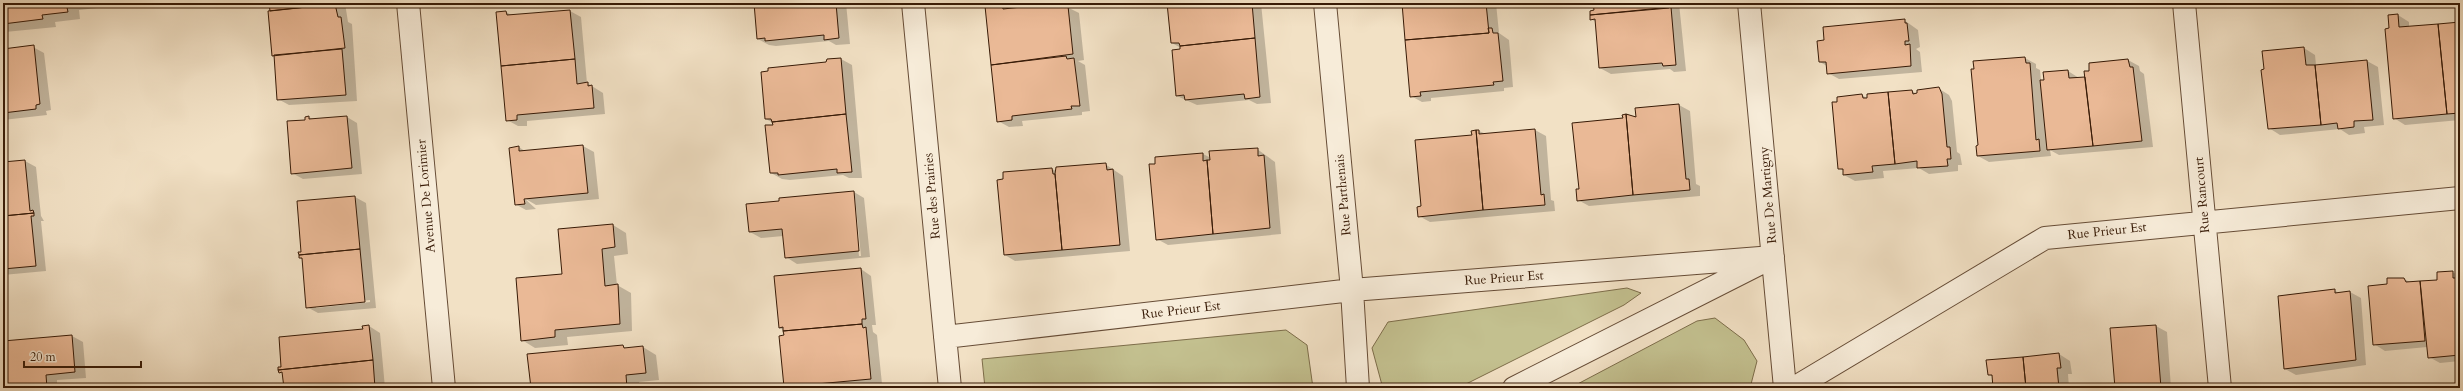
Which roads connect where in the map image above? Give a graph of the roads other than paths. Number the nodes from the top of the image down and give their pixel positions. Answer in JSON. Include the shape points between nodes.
{"nodes":[{"id":1,"x":408,"y":3,"type":"edge"},
{"id":2,"x":914,"y":3,"type":"edge"},
{"id":3,"x":1325,"y":3,"type":"edge"},
{"id":4,"x":1749,"y":3,"type":"edge"},
{"id":5,"x":2184,"y":3,"type":"edge"},
{"id":6,"x":2460,"y":198,"type":"edge"},
{"id":7,"x":2204,"y":221,"type":"junction"},
{"id":8,"x":1773,"y":257,"type":"junction"},
{"id":9,"x":1352,"y":290,"type":"junction"},
{"id":10,"x":945,"y":337,"type":"junction"},
{"id":11,"x":444,"y":388,"type":"edge"},
{"id":12,"x":950,"y":388,"type":"edge"},
{"id":13,"x":1358,"y":388,"type":"edge"},
{"id":14,"x":1514,"y":388,"type":"edge"},
{"id":15,"x":1785,"y":388,"type":"edge"},
{"id":16,"x":1794,"y":388,"type":"edge"},
{"id":17,"x":2220,"y":388,"type":"edge"}],
"edges":[{"from":1,"to":11,"type":"street","name":"Avenue De Lorimier"},
{"from":2,"to":10,"type":"street","name":"Rue des Prairies"},
{"from":3,"to":9,"type":"street","name":"Rue Parthenais"},
{"from":4,"to":8,"type":"street","name":"Rue De Martigny"},
{"from":5,"to":7,"type":"street","name":"Rue Rancourt"},
{"from":6,"to":7,"type":"street","name":"Rue Prieur Est"},
{"from":7,"to":16,"type":"street","name":"Rue Prieur Est","via":[[2045,238]]},
{"from":7,"to":17,"type":"street","name":"Rue Rancourt"},
{"from":8,"to":9,"type":"street","name":"Rue Prieur Est"},
{"from":8,"to":14,"type":"street"},
{"from":8,"to":15,"type":"street","name":"Rue De Martigny"},
{"from":9,"to":10,"type":"street","name":"Rue Prieur Est"},
{"from":9,"to":13,"type":"street","name":"Rue Parthenais"},
{"from":10,"to":12,"type":"street","name":"Rue des Prairies"}]}
